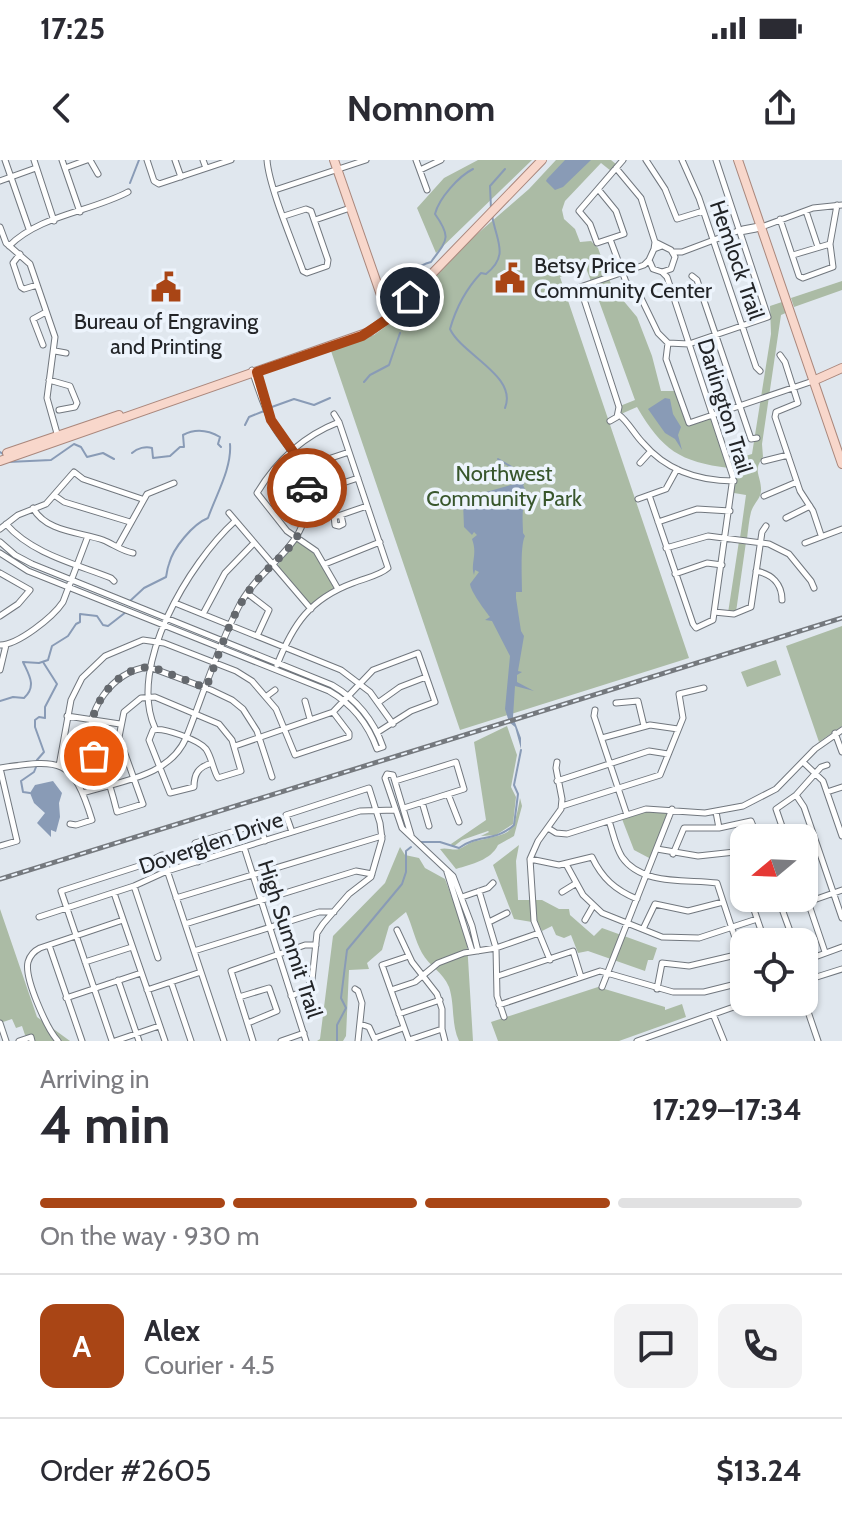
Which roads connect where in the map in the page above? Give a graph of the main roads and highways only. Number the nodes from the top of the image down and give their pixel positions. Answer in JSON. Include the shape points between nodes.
{"nodes":[{"id":1,"x":535,"y":160,"type":"edge"},
{"id":2,"x":542,"y":160,"type":"edge"},
{"id":3,"x":741,"y":160,"type":"edge"},
{"id":4,"x":336,"y":165,"type":"edge"},
{"id":5,"x":497,"y":201,"type":"junction"},
{"id":6,"x":393,"y":312,"type":"junction"},
{"id":7,"x":842,"y":371,"type":"edge"},
{"id":8,"x":816,"y":380,"type":"junction"},
{"id":9,"x":840,"y":450,"type":"edge"},
{"id":10,"x":4,"y":457,"type":"edge"},
{"id":11,"x":842,"y":464,"type":"edge"}],
"edges":[{"from":1,"to":5,"type":"main road"},
{"from":2,"to":5,"type":"main road"},
{"from":3,"to":8,"type":"main road"},
{"from":4,"to":6,"type":"main road","via":[[366,255],[373,260]]},
{"from":5,"to":6,"type":"main road"},
{"from":6,"to":10,"type":"main road","via":[[357,332],[254,372]]},
{"from":7,"to":8,"type":"main road"},
{"from":8,"to":9,"type":"main road"},
{"from":9,"to":11,"type":"main road"}]}
